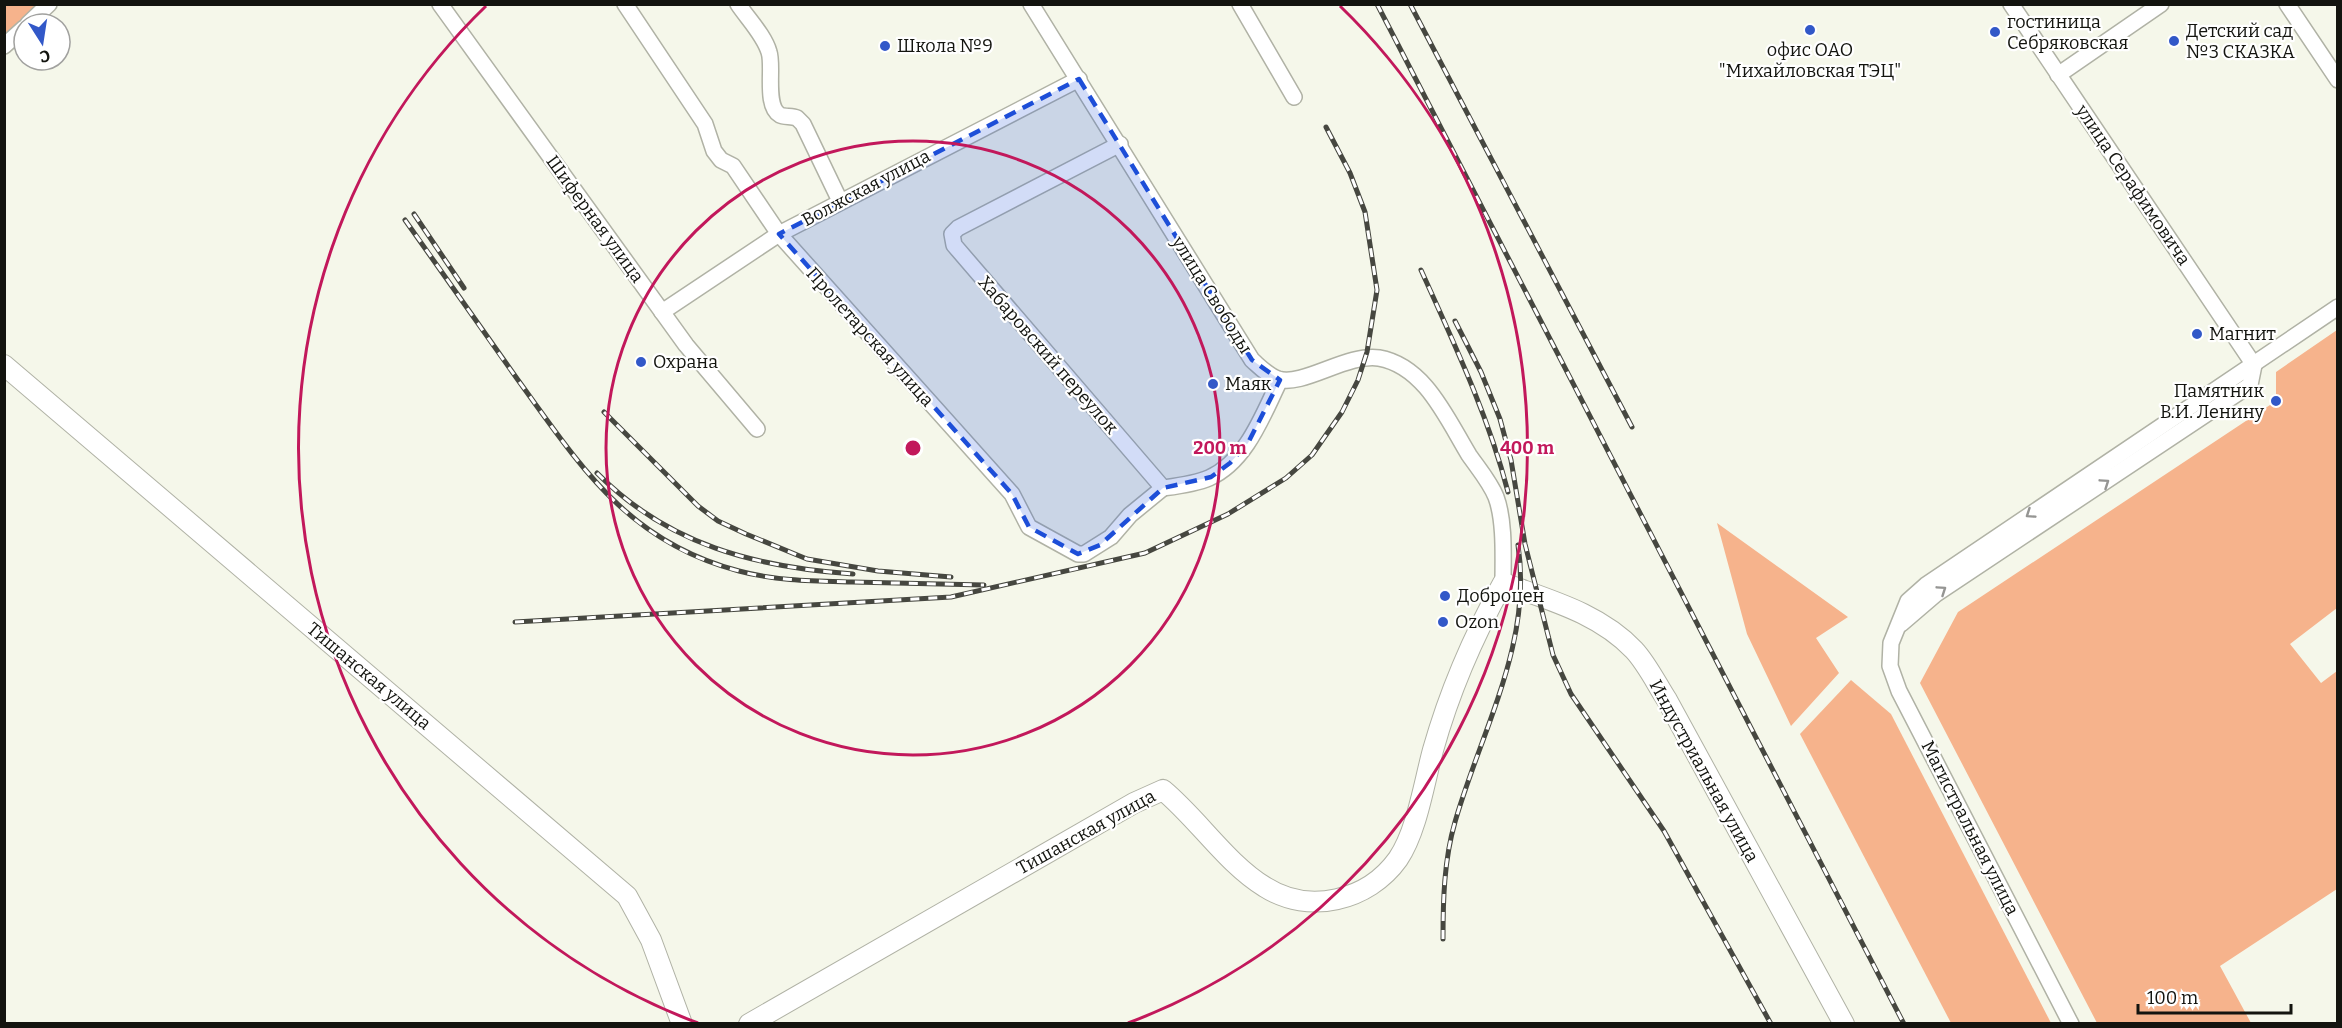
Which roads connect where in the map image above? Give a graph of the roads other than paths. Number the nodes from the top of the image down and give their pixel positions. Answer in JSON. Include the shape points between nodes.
{"nodes":[{"id":1,"x":440,"y":4,"type":"edge"},
{"id":2,"x":625,"y":4,"type":"edge"},
{"id":3,"x":738,"y":4,"type":"edge"},
{"id":4,"x":1031,"y":4,"type":"edge"},
{"id":5,"x":1240,"y":4,"type":"edge"},
{"id":6,"x":2012,"y":4,"type":"edge"},
{"id":7,"x":2161,"y":4,"type":"edge"},
{"id":8,"x":2287,"y":4,"type":"edge"},
{"id":9,"x":2058,"y":75,"type":"junction"},
{"id":10,"x":1079,"y":79,"type":"junction"},
{"id":11,"x":2337,"y":80,"type":"edge"},
{"id":12,"x":1294,"y":98,"type":"dead end"},
{"id":13,"x":1120,"y":144,"type":"junction"},
{"id":14,"x":840,"y":201,"type":"junction"},
{"id":15,"x":779,"y":234,"type":"junction"},
{"id":16,"x":2337,"y":307,"type":"edge"},
{"id":17,"x":662,"y":312,"type":"junction"},
{"id":18,"x":4,"y":364,"type":"edge"},
{"id":19,"x":2254,"y":365,"type":"junction"},
{"id":20,"x":1280,"y":380,"type":"junction"},
{"id":21,"x":757,"y":429,"type":"dead end"},
{"id":22,"x":1163,"y":488,"type":"junction"},
{"id":23,"x":1503,"y":583,"type":"junction"},
{"id":24,"x":682,"y":1023,"type":"edge"},
{"id":25,"x":749,"y":1023,"type":"edge"},
{"id":26,"x":1844,"y":1023,"type":"edge"},
{"id":27,"x":2072,"y":1023,"type":"edge"}],
"edges":[{"from":1,"to":17,"type":"street","name":"Шиферная улица"},
{"from":2,"to":15,"type":"street","name":"Пролетарская улица","via":[[705,124],[714,151],[733,166]]},
{"from":3,"to":14,"type":"street","via":[[769,49],[770,95],[775,110],[780,115],[798,118],[803,124]]},
{"from":4,"to":10,"type":"street","name":"улица Свободы"},
{"from":5,"to":12,"type":"street"},
{"from":6,"to":9,"type":"street","name":"улица Серафимовича"},
{"from":7,"to":9,"type":"street"},
{"from":8,"to":11,"type":"street"},
{"from":9,"to":19,"type":"street","name":"улица Серафимовича"},
{"from":10,"to":13,"type":"street","name":"улица Свободы"},
{"from":10,"to":14,"type":"street","name":"Волжская улица"},
{"from":13,"to":20,"type":"street","name":"улица Свободы","via":[[1252,360]]},
{"from":13,"to":22,"type":"street","name":"Хабаровский переулок","via":[[958,228],[951,239]]},
{"from":14,"to":15,"type":"street","name":"Волжская улица"},
{"from":15,"to":17,"type":"street","name":"Волжская улица"},
{"from":15,"to":22,"type":"street","name":"Пролетарская улица","via":[[1012,494],[1029,527],[1084,554],[1111,537]]},
{"from":16,"to":19,"type":"street"},
{"from":17,"to":21,"type":"street","name":"Шиферная улица"},
{"from":18,"to":24,"type":"main road","name":"Тишанская улица","via":[[627,896],[651,940]]},
{"from":19,"to":27,"type":"street","name":"Магистральная улица","via":[[2250,385],[1936,594],[1897,627],[1891,643],[1890,666],[1899,691]]},
{"from":20,"to":22,"type":"street","via":[[1248,443],[1230,463],[1210,477]]},
{"from":20,"to":23,"type":"street","via":[[1356,359],[1377,358],[1406,368],[1429,390],[1496,498],[1503,544]]},
{"from":23,"to":25,"type":"main road","name":"Тишанская улица","via":[[1474,638],[1434,748],[1413,824],[1398,858],[1369,886],[1352,896],[1320,903],[1289,899],[1264,887],[1163,790]]},
{"from":23,"to":26,"type":"main road","name":"Индустриальная улица","via":[[1608,626],[1635,651],[1667,699]]}]}
